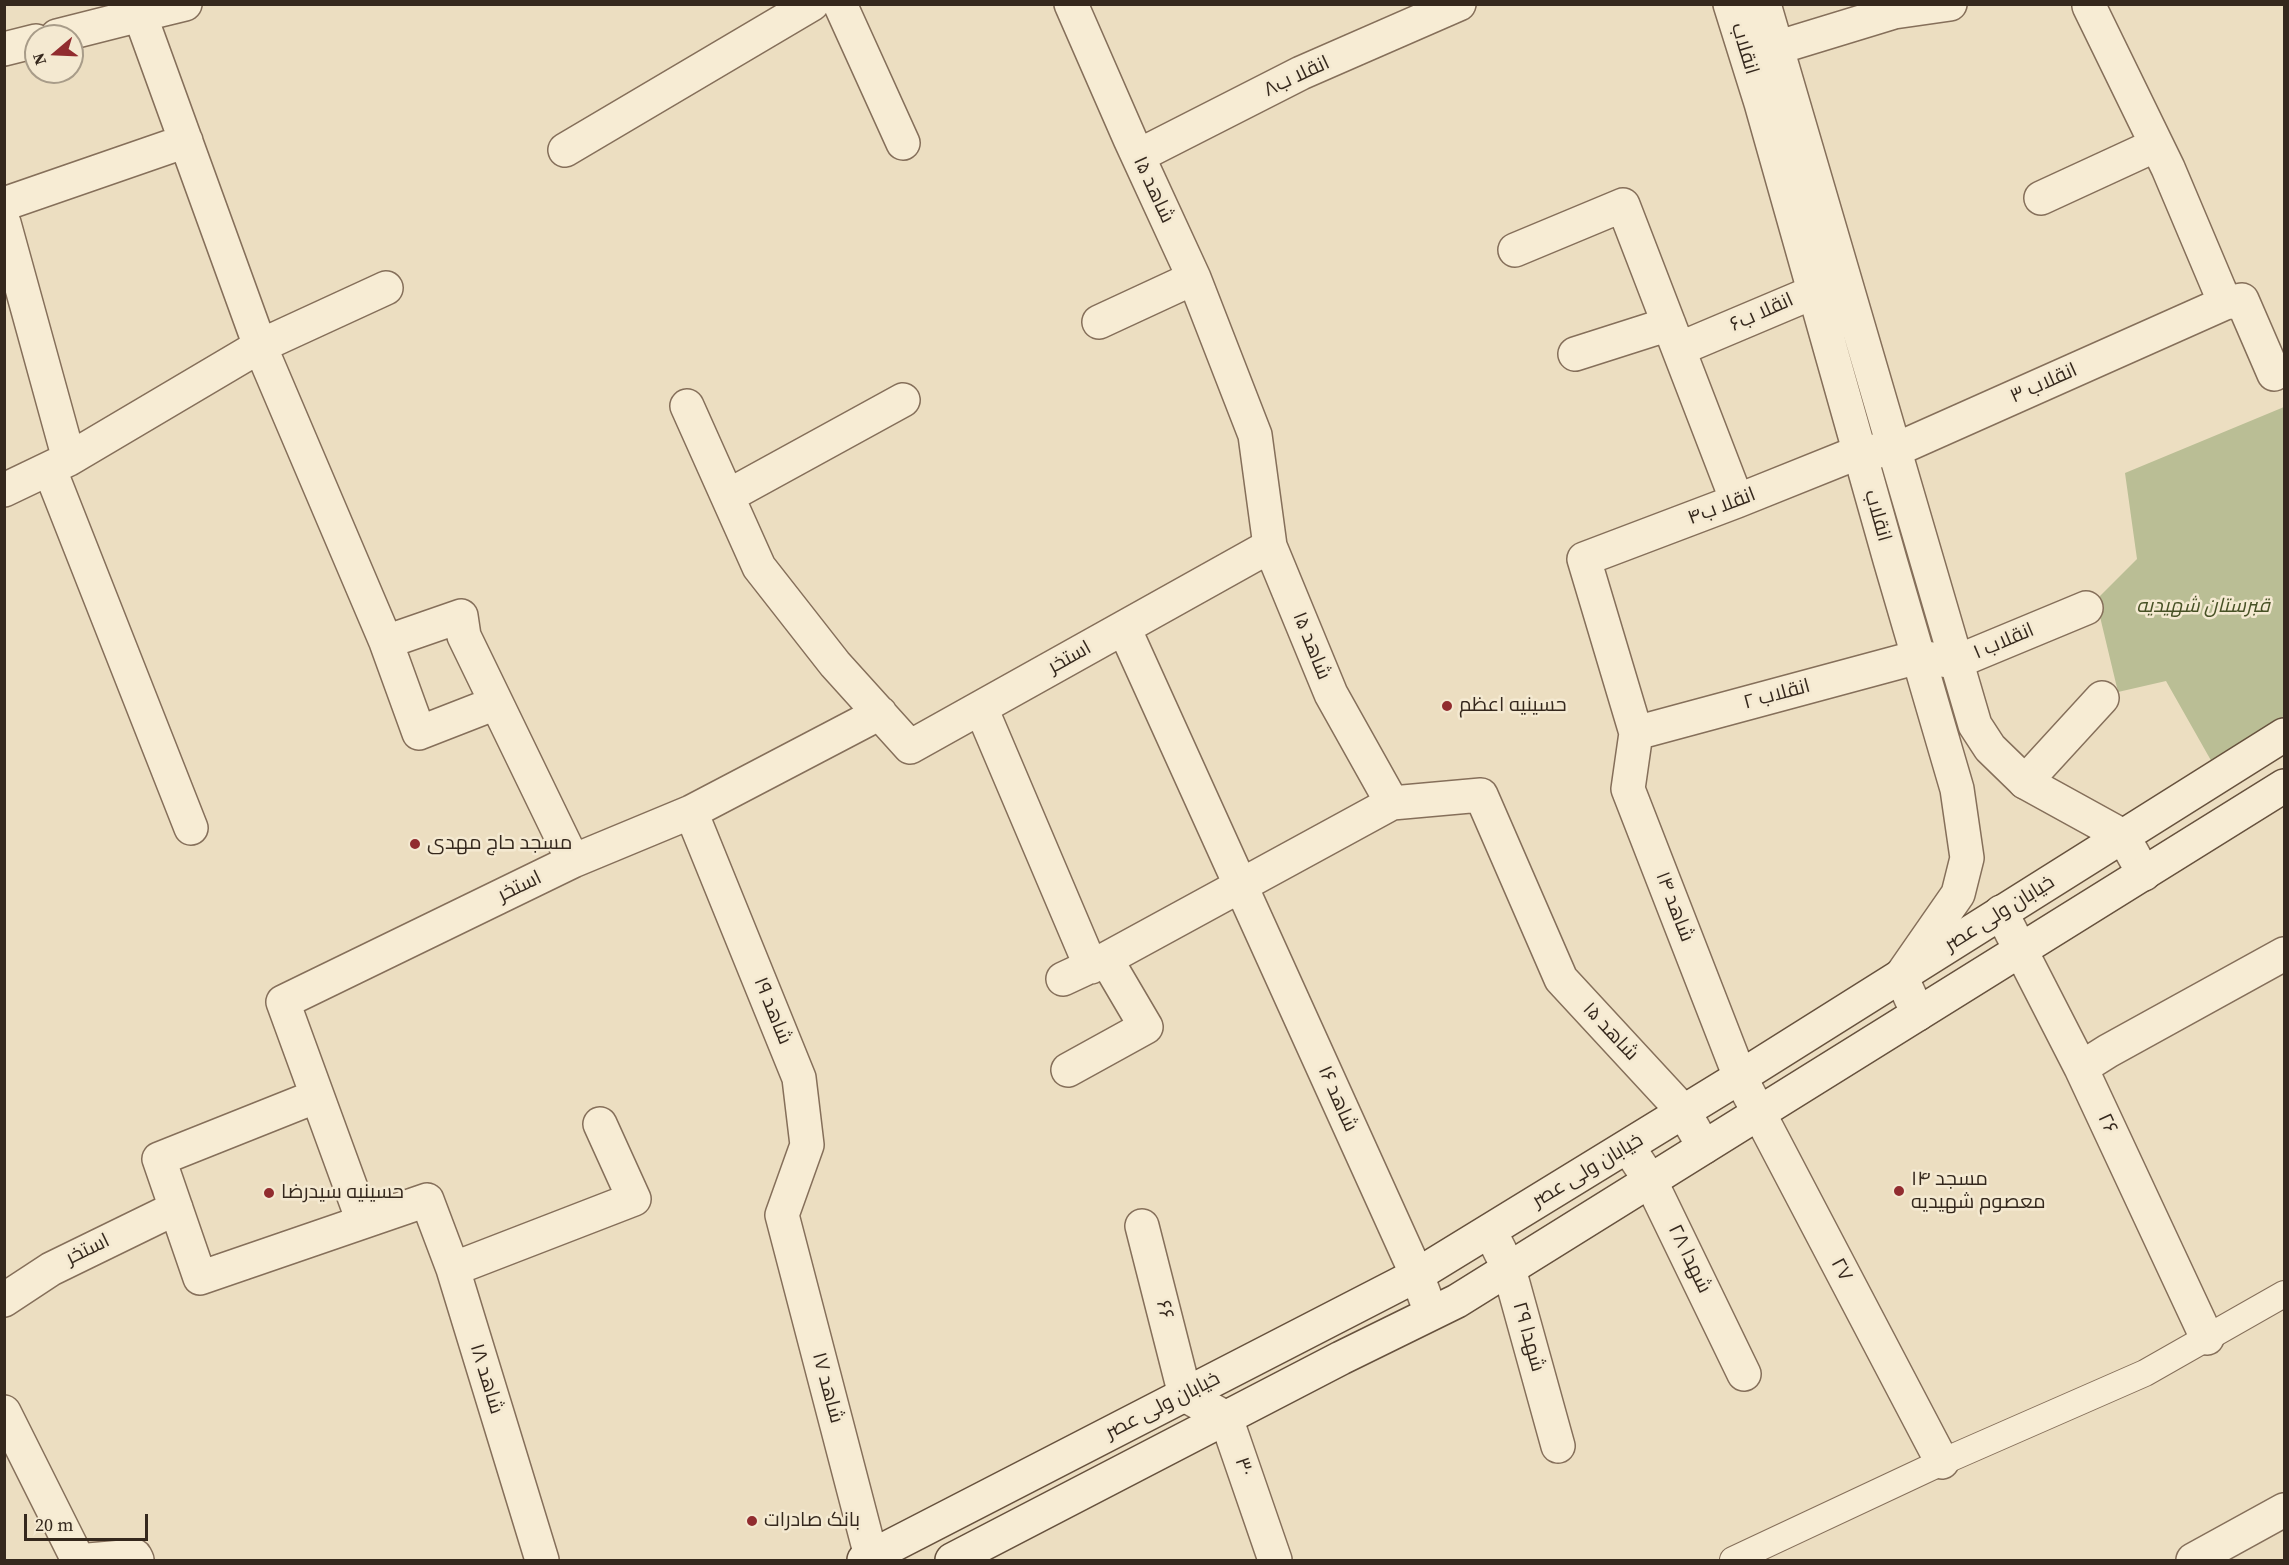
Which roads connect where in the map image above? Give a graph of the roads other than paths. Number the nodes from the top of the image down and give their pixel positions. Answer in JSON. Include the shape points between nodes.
{"nodes":[{"id":1,"x":185,"y":4,"type":"edge"},
{"id":2,"x":812,"y":4,"type":"edge"},
{"id":3,"x":840,"y":4,"type":"edge"},
{"id":4,"x":1071,"y":4,"type":"edge"},
{"id":5,"x":1459,"y":4,"type":"edge"},
{"id":6,"x":1730,"y":4,"type":"edge"},
{"id":7,"x":1764,"y":4,"type":"edge"},
{"id":8,"x":1950,"y":4,"type":"edge"},
{"id":9,"x":2085,"y":5,"type":"edge"},
{"id":10,"x":140,"y":15,"type":"junction"},
{"id":11,"x":84,"y":29,"type":"edge"},
{"id":12,"x":24,"y":44,"type":"edge"},
{"id":13,"x":1776,"y":48,"type":"junction"},
{"id":14,"x":4,"y":49,"type":"edge"},
{"id":15,"x":186,"y":141,"type":"junction"},
{"id":16,"x":903,"y":143,"type":"dead end"},
{"id":17,"x":2156,"y":145,"type":"junction"},
{"id":18,"x":565,"y":150,"type":"dead end"},
{"id":19,"x":1138,"y":156,"type":"junction"},
{"id":20,"x":2041,"y":198,"type":"dead end"},
{"id":21,"x":4,"y":204,"type":"edge"},
{"id":22,"x":4,"y":223,"type":"edge"},
{"id":23,"x":1515,"y":250,"type":"dead end"},
{"id":24,"x":1194,"y":278,"type":"junction"},
{"id":25,"x":1845,"y":279,"type":"junction"},
{"id":26,"x":386,"y":288,"type":"dead end"},
{"id":27,"x":1814,"y":291,"type":"junction"},
{"id":28,"x":14,"y":294,"type":"edge"},
{"id":29,"x":2225,"y":303,"type":"junction"},
{"id":30,"x":1099,"y":322,"type":"dead end"},
{"id":31,"x":1674,"y":336,"type":"junction"},
{"id":32,"x":260,"y":346,"type":"junction"},
{"id":33,"x":1575,"y":354,"type":"dead end"},
{"id":34,"x":2274,"y":374,"type":"dead end"},
{"id":35,"x":903,"y":400,"type":"dead end"},
{"id":36,"x":687,"y":406,"type":"dead end"},
{"id":37,"x":1895,"y":450,"type":"junction"},
{"id":38,"x":1859,"y":452,"type":"junction"},
{"id":39,"x":60,"y":464,"type":"junction"},
{"id":40,"x":4,"y":490,"type":"edge"},
{"id":41,"x":728,"y":496,"type":"junction"},
{"id":42,"x":1737,"y":501,"type":"junction"},
{"id":43,"x":1270,"y":546,"type":"junction"},
{"id":44,"x":2086,"y":608,"type":"dead end"},
{"id":45,"x":1124,"y":627,"type":"junction"},
{"id":46,"x":386,"y":642,"type":"junction"},
{"id":47,"x":1918,"y":657,"type":"junction"},
{"id":48,"x":1956,"y":662,"type":"junction"},
{"id":49,"x":2102,"y":698,"type":"dead end"},
{"id":50,"x":496,"y":703,"type":"junction"},
{"id":51,"x":981,"y":708,"type":"junction"},
{"id":52,"x":880,"y":713,"type":"junction"},
{"id":53,"x":1636,"y":733,"type":"junction"},
{"id":54,"x":2284,"y":735,"type":"edge"},
{"id":55,"x":2025,"y":782,"type":"junction"},
{"id":56,"x":2284,"y":786,"type":"edge"},
{"id":57,"x":1392,"y":802,"type":"junction"},
{"id":58,"x":691,"y":812,"type":"junction"},
{"id":59,"x":192,"y":828,"type":"dead end"},
{"id":60,"x":2123,"y":836,"type":"junction"},
{"id":61,"x":573,"y":861,"type":"junction"},
{"id":62,"x":2144,"y":874,"type":"junction"},
{"id":63,"x":1240,"y":886,"type":"junction"},
{"id":64,"x":2001,"y":912,"type":"junction"},
{"id":65,"x":2021,"y":950,"type":"junction"},
{"id":66,"x":2284,"y":954,"type":"edge"},
{"id":67,"x":1087,"y":968,"type":"junction"},
{"id":68,"x":1901,"y":976,"type":"junction"},
{"id":69,"x":1918,"y":1014,"type":"junction"},
{"id":70,"x":2081,"y":1068,"type":"junction"},
{"id":71,"x":1068,"y":1070,"type":"dead end"},
{"id":72,"x":1740,"y":1077,"type":"junction"},
{"id":73,"x":317,"y":1096,"type":"junction"},
{"id":74,"x":1684,"y":1112,"type":"junction"},
{"id":75,"x":1758,"y":1113,"type":"junction"},
{"id":76,"x":600,"y":1124,"type":"dead end"},
{"id":77,"x":1628,"y":1147,"type":"junction"},
{"id":78,"x":1704,"y":1147,"type":"junction"},
{"id":79,"x":1650,"y":1180,"type":"junction"},
{"id":80,"x":176,"y":1208,"type":"junction"},
{"id":81,"x":782,"y":1215,"type":"joint"},
{"id":82,"x":363,"y":1221,"type":"junction"},
{"id":83,"x":1142,"y":1226,"type":"dead end"},
{"id":84,"x":1490,"y":1231,"type":"junction"},
{"id":85,"x":453,"y":1269,"type":"junction"},
{"id":86,"x":1509,"y":1269,"type":"junction"},
{"id":87,"x":1417,"y":1275,"type":"junction"},
{"id":88,"x":2284,"y":1294,"type":"edge"},
{"id":89,"x":4,"y":1300,"type":"edge"},
{"id":90,"x":1431,"y":1313,"type":"junction"},
{"id":91,"x":2207,"y":1338,"type":"junction"},
{"id":92,"x":1744,"y":1374,"type":"dead end"},
{"id":93,"x":1185,"y":1395,"type":"junction"},
{"id":94,"x":4,"y":1412,"type":"edge"},
{"id":95,"x":1226,"y":1418,"type":"junction"},
{"id":96,"x":1558,"y":1446,"type":"dead end"},
{"id":97,"x":1942,"y":1462,"type":"junction"},
{"id":98,"x":2284,"y":1509,"type":"edge"},
{"id":99,"x":869,"y":1559,"type":"edge"},
{"id":100,"x":78,"y":1560,"type":"edge"},
{"id":101,"x":88,"y":1560,"type":"edge"},
{"id":102,"x":137,"y":1560,"type":"edge"},
{"id":103,"x":542,"y":1560,"type":"edge"},
{"id":104,"x":952,"y":1560,"type":"edge"},
{"id":105,"x":1275,"y":1560,"type":"edge"},
{"id":106,"x":1733,"y":1560,"type":"edge"},
{"id":107,"x":2193,"y":1560,"type":"edge"}],
"edges":[{"from":1,"to":10,"type":"street"},
{"from":2,"to":18,"type":"street"},
{"from":3,"to":16,"type":"street"},
{"from":4,"to":19,"type":"street","name":"شاهد ۱۵"},
{"from":5,"to":19,"type":"street","name":"انقلا ب۸","via":[[1301,74]]},
{"from":6,"to":27,"type":"street","name":"انقلاب"},
{"from":7,"to":13,"type":"street","name":"انقلاب"},
{"from":8,"to":13,"type":"street","via":[[1894,12]]},
{"from":9,"to":17,"type":"street"},
{"from":10,"to":11,"type":"street"},
{"from":10,"to":15,"type":"street"},
{"from":12,"to":14,"type":"street"},
{"from":13,"to":25,"type":"street","name":"انقلاب"},
{"from":15,"to":21,"type":"street"},
{"from":15,"to":32,"type":"street"},
{"from":17,"to":20,"type":"street"},
{"from":17,"to":29,"type":"street"},
{"from":19,"to":24,"type":"street","name":"شاهد ۱۵"},
{"from":22,"to":28,"type":"street"},
{"from":23,"to":31,"type":"street","via":[[1623,205]]},
{"from":24,"to":30,"type":"street"},
{"from":24,"to":43,"type":"street","name":"شاهد ۱۵","via":[[1255,435]]},
{"from":25,"to":27,"type":"street","name":"انقلا ب۶"},
{"from":25,"to":37,"type":"street","name":"انقلاب"},
{"from":26,"to":32,"type":"street"},
{"from":27,"to":31,"type":"street","name":"انقلا ب۶"},
{"from":27,"to":38,"type":"street","name":"انقلاب"},
{"from":28,"to":39,"type":"street"},
{"from":29,"to":34,"type":"street","via":[[2242,300]]},
{"from":29,"to":37,"type":"street","name":"انقلاب ۳"},
{"from":31,"to":33,"type":"street","name":"انقلا ب۶"},
{"from":31,"to":42,"type":"street"},
{"from":32,"to":39,"type":"street"},
{"from":32,"to":46,"type":"street"},
{"from":35,"to":41,"type":"street"},
{"from":36,"to":41,"type":"street","name":"استخر"},
{"from":37,"to":38,"type":"street","name":"انقلاب ۳"},
{"from":37,"to":48,"type":"street","name":"انقلاب"},
{"from":38,"to":42,"type":"street","name":"انقلا ب۴"},
{"from":38,"to":47,"type":"street","name":"انقلاب"},
{"from":39,"to":40,"type":"street"},
{"from":39,"to":59,"type":"street"},
{"from":41,"to":52,"type":"street","name":"استخر","via":[[759,567],[835,664]]},
{"from":42,"to":53,"type":"street","name":"انقلا ب۴","via":[[1584,559]]},
{"from":43,"to":45,"type":"street","name":"استخر"},
{"from":43,"to":57,"type":"street","name":"شاهد ۱۵","via":[[1331,694]]},
{"from":44,"to":48,"type":"street","name":"انقلاب ۱"},
{"from":45,"to":51,"type":"street","name":"استخر"},
{"from":45,"to":63,"type":"street","name":"شاهد ۱۶"},
{"from":46,"to":50,"type":"street","via":[[461,616],[464,636]]},
{"from":46,"to":50,"type":"street","via":[[419,733]]},
{"from":47,"to":48,"type":"street","name":"انقلاب ۱"},
{"from":47,"to":53,"type":"street","name":"انقلاب ۲"},
{"from":47,"to":68,"type":"street","name":"انقلاب","via":[[1958,789],[1967,858],[1958,894]]},
{"from":48,"to":55,"type":"street","name":"انقلاب","via":[[1975,725],[1990,748]]},
{"from":49,"to":55,"type":"street"},
{"from":50,"to":61,"type":"street"},
{"from":51,"to":52,"type":"street","name":"استخر","via":[[910,747]]},
{"from":51,"to":67,"type":"street"},
{"from":52,"to":58,"type":"street","name":"استخر"},
{"from":53,"to":72,"type":"street","name":"شاهد ۱۴","via":[[1628,789]]},
{"from":54,"to":60,"type":"street","name":"خیابان ولی عصر"},
{"from":55,"to":60,"type":"street","name":"انقلاب"},
{"from":56,"to":62,"type":"street","name":"خیابان ولی عصر"},
{"from":57,"to":63,"type":"street"},
{"from":57,"to":74,"type":"street","name":"شاهد ۱۵","via":[[1481,795],[1561,979]]},
{"from":58,"to":61,"type":"street","name":"استخر"},
{"from":58,"to":81,"type":"street","name":"شاهد ۱۹","via":[[799,1078],[807,1145]]},
{"from":60,"to":62,"type":"street"},
{"from":60,"to":64,"type":"street","name":"خیابان ولی عصر"},
{"from":61,"to":73,"type":"street","name":"استخر","via":[[283,1002]]},
{"from":62,"to":65,"type":"street","name":"خیابان ولی عصر"},
{"from":63,"to":67,"type":"street"},
{"from":63,"to":87,"type":"street","name":"شاهد ۱۶"},
{"from":64,"to":65,"type":"street","name":"۲۶"},
{"from":64,"to":68,"type":"street","name":"خیابان ولی عصر"},
{"from":65,"to":69,"type":"street","name":"خیابان ولی عصر"},
{"from":65,"to":70,"type":"street","name":"۲۶"},
{"from":66,"to":70,"type":"street"},
{"from":67,"to":71,"type":"street","via":[[1146,1027]]},
{"from":68,"to":69,"type":"street"},
{"from":68,"to":72,"type":"street","name":"خیابان ولی عصر"},
{"from":69,"to":75,"type":"street","name":"خیابان ولی عصر"},
{"from":70,"to":91,"type":"street","name":"۲۶"},
{"from":72,"to":74,"type":"street","name":"خیابان ولی عصر"},
{"from":72,"to":75,"type":"street","name":"۲۷"},
{"from":73,"to":80,"type":"street","via":[[159,1159]]},
{"from":73,"to":82,"type":"street","name":"استخر"},
{"from":74,"to":77,"type":"street","name":"خیابان ولی عصر"},
{"from":74,"to":78,"type":"street","name":"شاهد ۱۵"},
{"from":75,"to":78,"type":"street","name":"خیابان ولی عصر"},
{"from":75,"to":97,"type":"street","name":"۲۷"},
{"from":76,"to":85,"type":"street","via":[[634,1199]]},
{"from":77,"to":79,"type":"street","name":"شهدا ۲۸"},
{"from":77,"to":84,"type":"street","name":"خیابان ولی عصر"},
{"from":78,"to":79,"type":"street","name":"خیابان ولی عصر"},
{"from":79,"to":86,"type":"street","name":"خیابان ولی عصر"},
{"from":79,"to":92,"type":"street","name":"شهدا ۲۸"},
{"from":80,"to":82,"type":"street","via":[[200,1278]]},
{"from":80,"to":89,"type":"street","name":"استخر","via":[[51,1269]]},
{"from":81,"to":99,"type":"street","name":"شاهد ۱۷"},
{"from":82,"to":85,"type":"street","name":"شاهد ۱۸","via":[[427,1200]]},
{"from":83,"to":93,"type":"street","name":"۶۶"},
{"from":84,"to":86,"type":"street","name":"شهدا ۲۹"},
{"from":84,"to":87,"type":"street","name":"خیابان ولی عصر"},
{"from":85,"to":103,"type":"street","name":"شاهد ۱۸"},
{"from":86,"to":90,"type":"street","name":"خیابان ولی عصر"},
{"from":86,"to":96,"type":"street","name":"شهدا ۲۹"},
{"from":87,"to":90,"type":"street","name":"شاهد ۱۶"},
{"from":87,"to":93,"type":"street","name":"خیابان ولی عصر"},
{"from":88,"to":91,"type":"lane"},
{"from":90,"to":95,"type":"street","name":"خیابان ولی عصر"},
{"from":91,"to":97,"type":"lane","via":[[2145,1373]]},
{"from":93,"to":95,"type":"street"},
{"from":93,"to":99,"type":"street","name":"خیابان ولی عصر"},
{"from":94,"to":100,"type":"street"},
{"from":95,"to":104,"type":"street","name":"خیابان ولی عصر"},
{"from":95,"to":105,"type":"street","name":"۳۰"},
{"from":97,"to":106,"type":"lane"},
{"from":98,"to":107,"type":"street"},
{"from":101,"to":102,"type":"street","via":[[135,1556]]}]}
